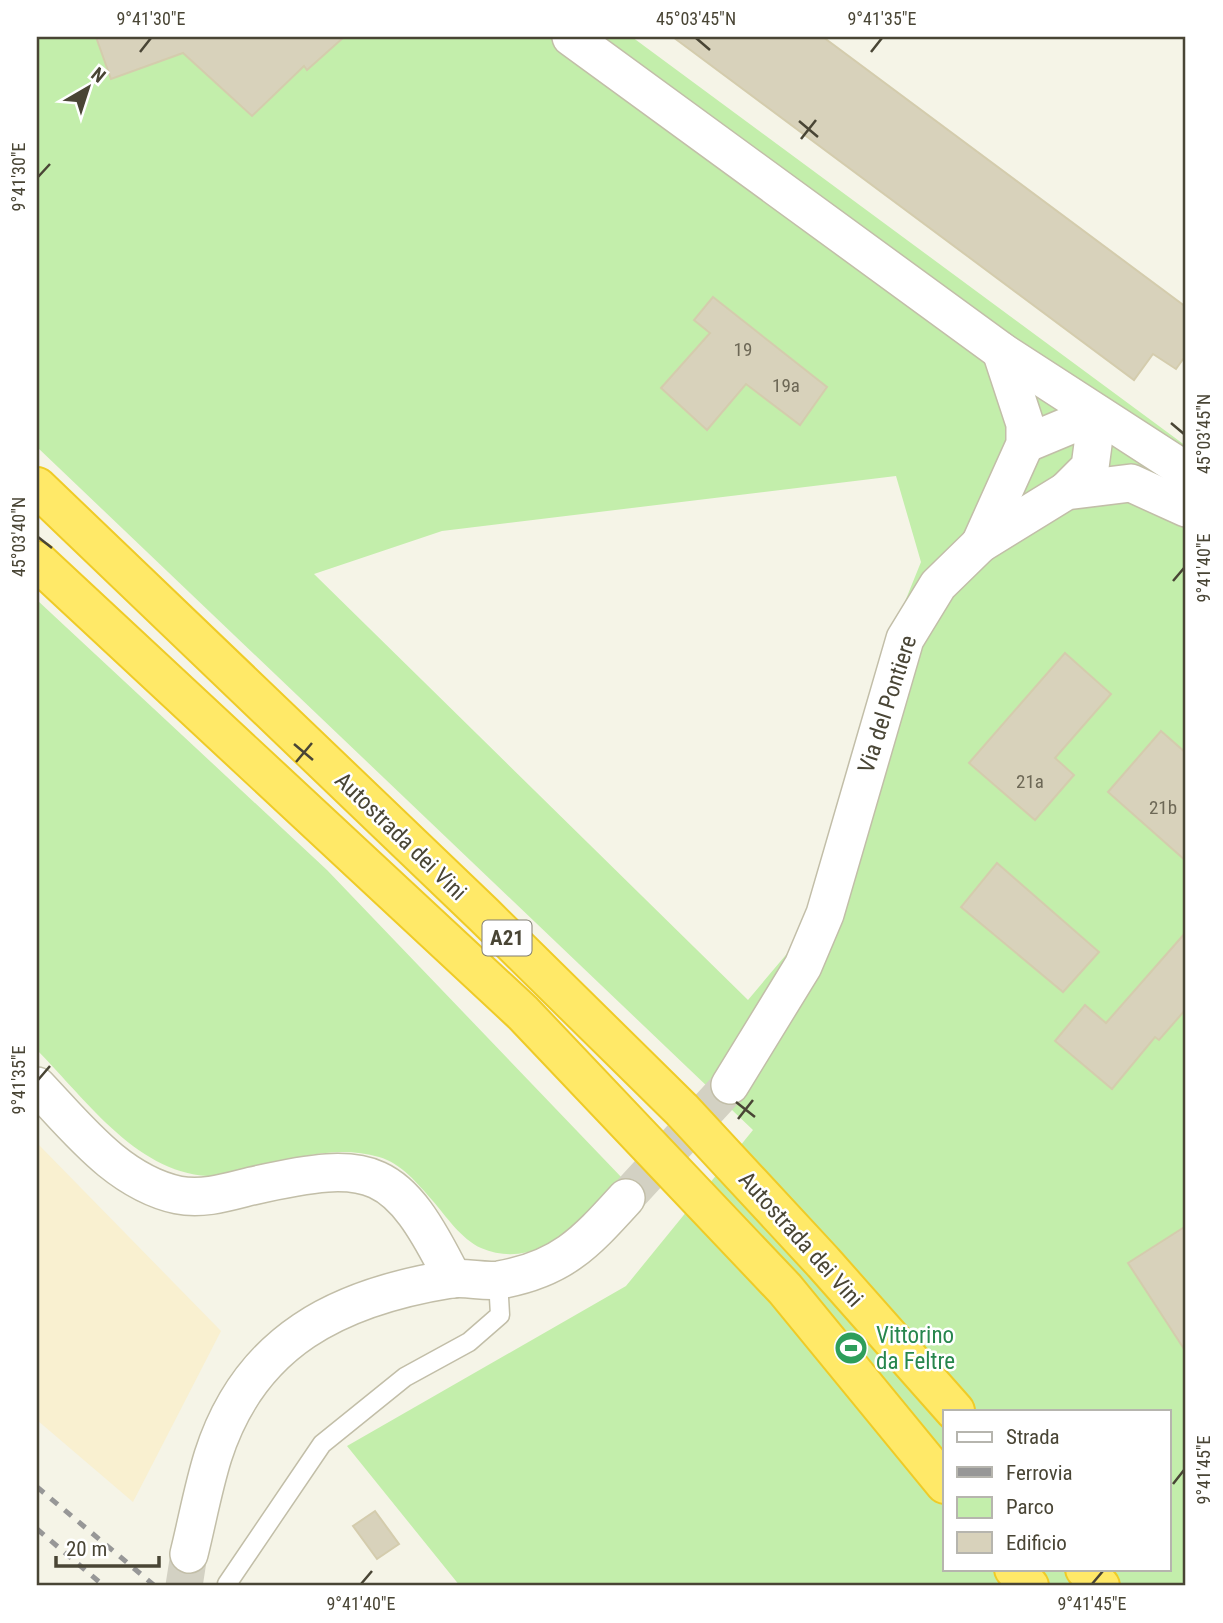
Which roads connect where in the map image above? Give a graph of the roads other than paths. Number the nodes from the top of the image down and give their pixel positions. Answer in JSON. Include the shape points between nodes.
{"nodes":[{"id":1,"x":571,"y":37,"type":"edge"},
{"id":2,"x":1001,"y":351,"type":"junction"},
{"id":3,"x":1097,"y":415,"type":"junction"},
{"id":4,"x":1025,"y":444,"type":"junction"},
{"id":5,"x":1186,"y":476,"type":"edge"},
{"id":6,"x":37,"y":487,"type":"edge"},
{"id":7,"x":1066,"y":491,"type":"junction"},
{"id":8,"x":1186,"y":508,"type":"edge"},
{"id":9,"x":980,"y":544,"type":"junction"},
{"id":10,"x":37,"y":561,"type":"edge"},
{"id":11,"x":37,"y":1086,"type":"edge"},
{"id":12,"x":730,"y":1086,"type":"tunnel mouth"},
{"id":13,"x":626,"y":1198,"type":"tunnel mouth"},
{"id":14,"x":453,"y":1279,"type":"junction"},
{"id":15,"x":498,"y":1280,"type":"junction"},
{"id":16,"x":954,"y":1410,"type":"edge"},
{"id":17,"x":943,"y":1482,"type":"edge"},
{"id":18,"x":189,"y":1554,"type":"tunnel mouth"},
{"id":19,"x":1015,"y":1570,"type":"edge"},
{"id":20,"x":1086,"y":1570,"type":"edge"},
{"id":21,"x":227,"y":1584,"type":"dead end"},
{"id":22,"x":1029,"y":1586,"type":"edge"},
{"id":23,"x":1100,"y":1586,"type":"edge"}],
"edges":[{"from":1,"to":2,"type":"street"},
{"from":2,"to":3,"type":"street"},
{"from":2,"to":4,"type":"street","via":[[1025,424]]},
{"from":3,"to":4,"type":"street"},
{"from":3,"to":5,"type":"street","via":[[1177,465]]},
{"from":3,"to":7,"type":"street","via":[[1090,467]]},
{"from":4,"to":9,"type":"street"},
{"from":6,"to":16,"type":"highway","name":"Autostrada dei Vini","number":"A21","via":[[682,1110]]},
{"from":7,"to":8,"type":"street","name":"Via del Pontiere","via":[[1131,484]]},
{"from":7,"to":9,"type":"street","name":"Via del Pontiere"},
{"from":9,"to":12,"type":"street","name":"Via del Pontiere","via":[[938,584],[905,639],[825,914],[803,966]]},
{"from":10,"to":17,"type":"highway","name":"Autostrada dei Vini","number":"A21","via":[[523,1013],[785,1289]]},
{"from":11,"to":14,"type":"street","via":[[98,1150],[126,1172],[180,1195],[208,1196],[327,1172],[383,1182],[400,1192],[424,1221]]},
{"from":13,"to":15,"type":"street","via":[[559,1262]]},
{"from":14,"to":15,"type":"street"},
{"from":14,"to":18,"type":"street","via":[[340,1308],[294,1336],[258,1373],[225,1425],[213,1456]]},
{"from":15,"to":21,"type":"lane","via":[[500,1315],[469,1342],[405,1377],[322,1444]]},
{"from":19,"to":22,"type":"highway"},
{"from":20,"to":23,"type":"highway"}]}
